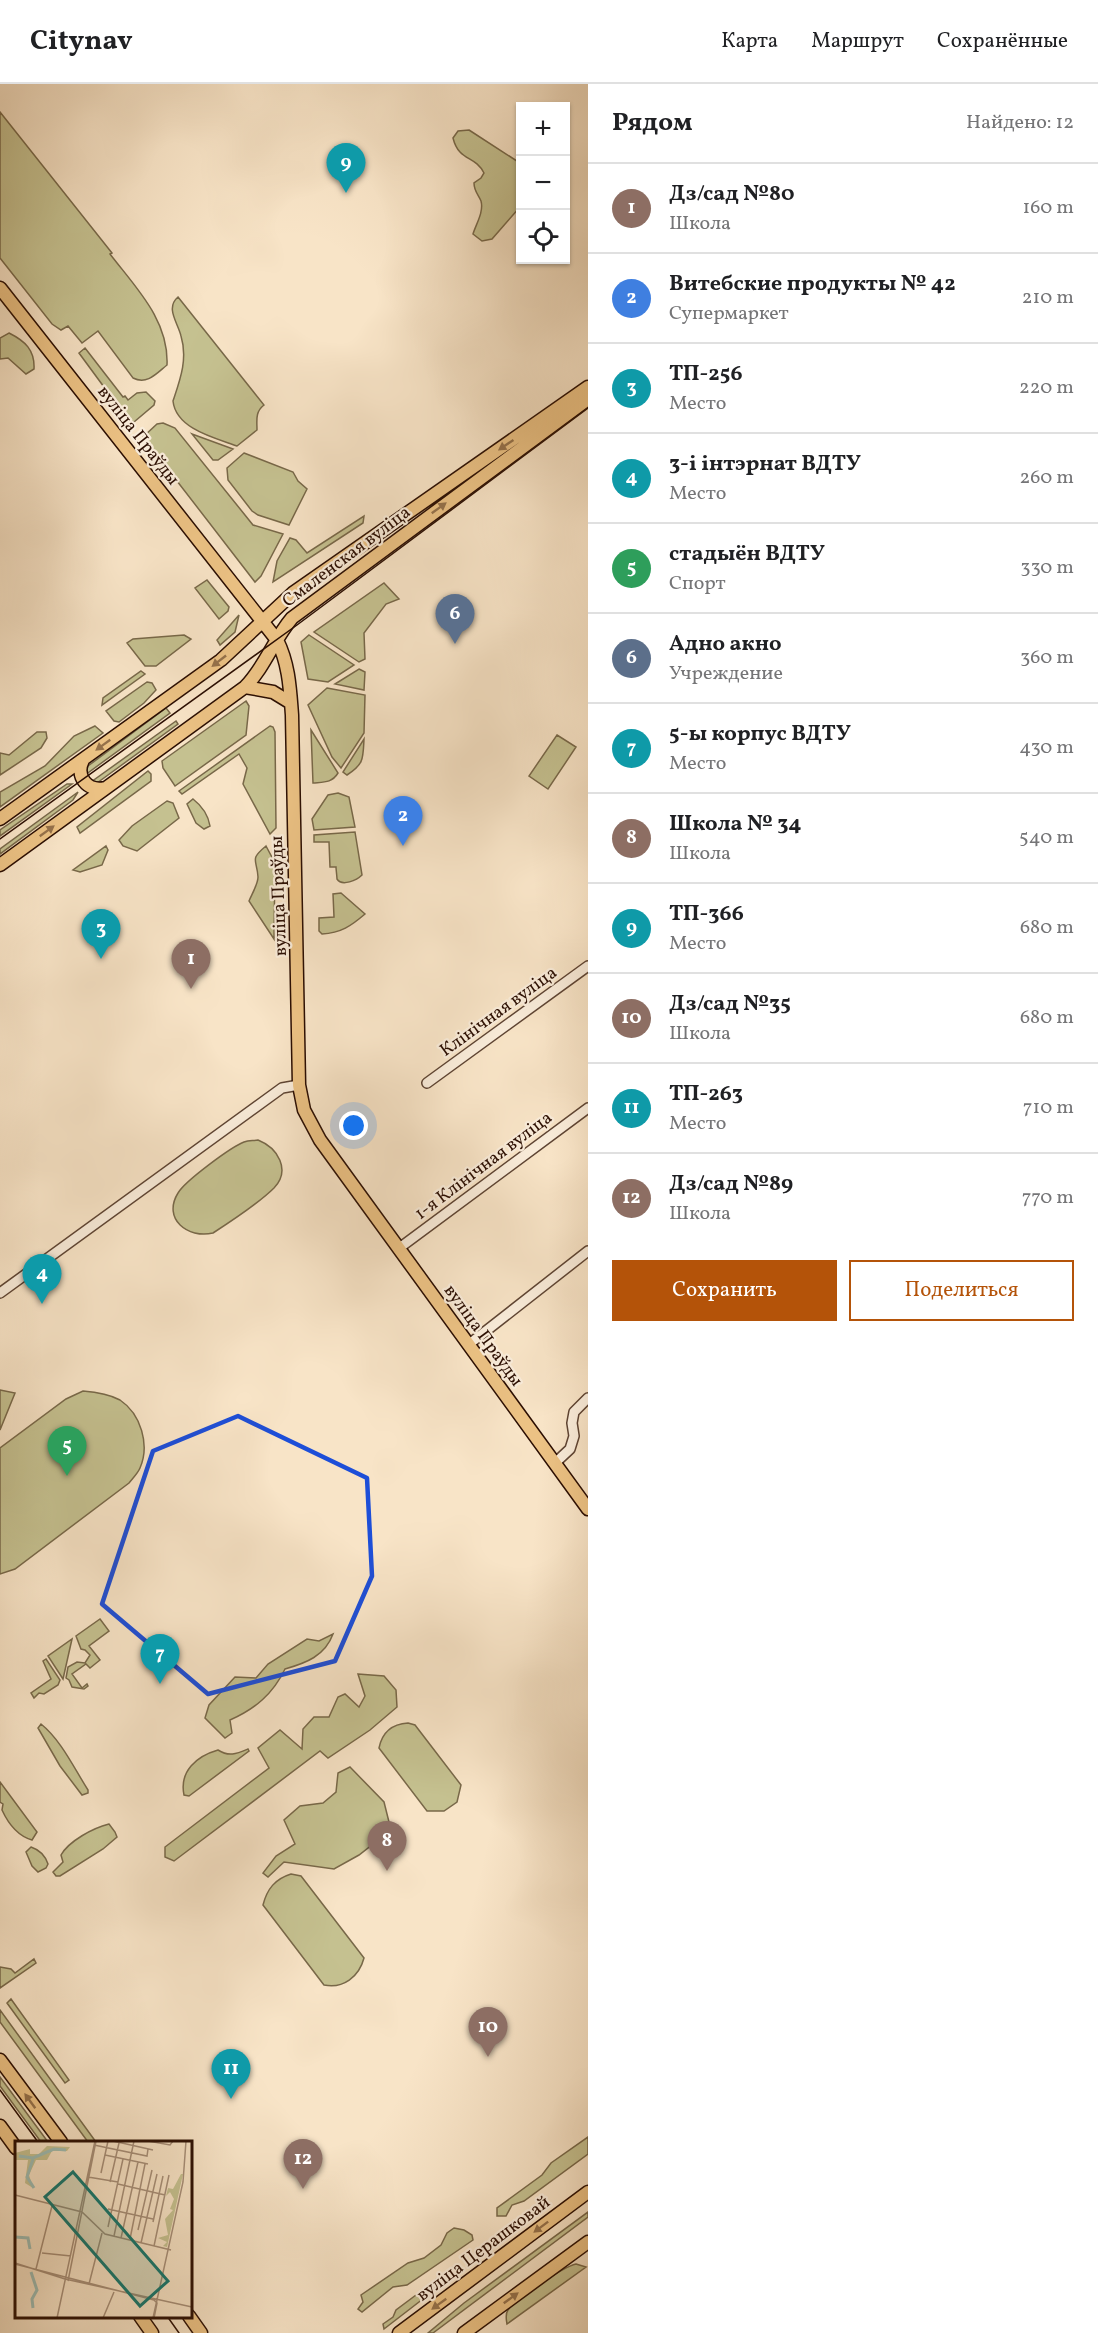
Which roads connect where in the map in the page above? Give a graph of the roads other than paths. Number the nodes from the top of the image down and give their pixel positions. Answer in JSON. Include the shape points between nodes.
{"nodes":[{"id":1,"x":0,"y":288,"type":"edge"},
{"id":2,"x":588,"y":387,"type":"edge"},
{"id":3,"x":588,"y":399,"type":"edge"},
{"id":4,"x":263,"y":622,"type":"junction"},
{"id":5,"x":276,"y":640,"type":"junction"},
{"id":6,"x":246,"y":687,"type":"junction"},
{"id":7,"x":291,"y":704,"type":"junction"},
{"id":8,"x":83,"y":759,"type":"junction"},
{"id":9,"x":58,"y":778,"type":"junction"},
{"id":10,"x":105,"y":788,"type":"junction"},
{"id":11,"x":78,"y":808,"type":"junction"},
{"id":12,"x":0,"y":819,"type":"edge"},
{"id":13,"x":0,"y":865,"type":"edge"},
{"id":14,"x":588,"y":966,"type":"edge"},
{"id":15,"x":427,"y":1083,"type":"dead end"},
{"id":16,"x":299,"y":1086,"type":"junction"},
{"id":17,"x":588,"y":1108,"type":"edge"},
{"id":18,"x":398,"y":1249,"type":"junction"},
{"id":19,"x":588,"y":1251,"type":"edge"},
{"id":20,"x":0,"y":1293,"type":"edge"},
{"id":21,"x":468,"y":1345,"type":"junction"},
{"id":22,"x":587,"y":1398,"type":"edge"},
{"id":23,"x":555,"y":1463,"type":"junction"},
{"id":24,"x":588,"y":1509,"type":"edge"},
{"id":25,"x":0,"y":2060,"type":"edge"},
{"id":26,"x":0,"y":2126,"type":"edge"},
{"id":27,"x":60,"y":2141,"type":"edge"},
{"id":28,"x":15,"y":2147,"type":"edge"},
{"id":29,"x":588,"y":2192,"type":"edge"},
{"id":30,"x":588,"y":2242,"type":"edge"},
{"id":31,"x":141,"y":2318,"type":"edge"},
{"id":32,"x":190,"y":2318,"type":"edge"},
{"id":33,"x":408,"y":2329,"type":"edge"},
{"id":34,"x":152,"y":2333,"type":"edge"},
{"id":35,"x":201,"y":2333,"type":"edge"},
{"id":36,"x":399,"y":2333,"type":"edge"},
{"id":37,"x":464,"y":2333,"type":"edge"}],
"edges":[{"from":1,"to":4,"type":"main road","name":"вуліца Праўды"},
{"from":2,"to":4,"type":"main road","name":"Смаленская вуліца","one_way":true,"via":[[341,558],[293,593]]},
{"from":5,"to":3,"type":"main road","name":"Смаленская вуліца","one_way":true,"via":[[292,618]]},
{"from":4,"to":5,"type":"main road","name":"вуліца Праўды"},
{"from":4,"to":8,"type":"main road","name":"Смаленская вуліца","one_way":true,"via":[[221,660]]},
{"from":5,"to":6,"type":"main road","name":"Смаленская вуліца"},
{"from":5,"to":7,"type":"main road","name":"вуліца Праўды","via":[[286,660]]},
{"from":6,"to":7,"type":"main road","via":[[273,692]]},
{"from":6,"to":10,"type":"main road","name":"Смаленская вуліца"},
{"from":7,"to":16,"type":"main road","name":"вуліца Праўды"},
{"from":8,"to":9,"type":"main road","name":"Смаленская вуліца"},
{"from":8,"to":10,"type":"main road","via":[[80,773],[84,782],[91,788]]},
{"from":9,"to":11,"type":"main road","via":[[72,780],[78,786],[82,794]]},
{"from":9,"to":12,"type":"main road","name":"Смаленская вуліца"},
{"from":10,"to":11,"type":"main road","name":"Смаленская вуліца"},
{"from":13,"to":11,"type":"main road","name":"Смаленская вуліца","one_way":true},
{"from":14,"to":15,"type":"street","name":"Клінічная вуліца"},
{"from":16,"to":18,"type":"main road","name":"вуліца Праўды","via":[[304,1110],[321,1140]]},
{"from":16,"to":20,"type":"street","via":[[282,1088]]},
{"from":17,"to":18,"type":"street","name":"1-я Клінічная вуліца"},
{"from":18,"to":21,"type":"main road","name":"вуліца Праўды"},
{"from":19,"to":21,"type":"street"},
{"from":21,"to":23,"type":"main road","name":"вуліца Праўды"},
{"from":22,"to":23,"type":"street","via":[[574,1412],[570,1449]]},
{"from":23,"to":24,"type":"main road","name":"вуліца Праўды"},
{"from":27,"to":25,"type":"main road","one_way":true},
{"from":26,"to":28,"type":"main road"},
{"from":29,"to":33,"type":"main road","name":"вуліца Церашковай","one_way":true},
{"from":37,"to":30,"type":"main road","one_way":true},
{"from":31,"to":34,"type":"main road"},
{"from":32,"to":35,"type":"main road"},
{"from":33,"to":36,"type":"main road","name":"вуліца Церашковай"}]}
